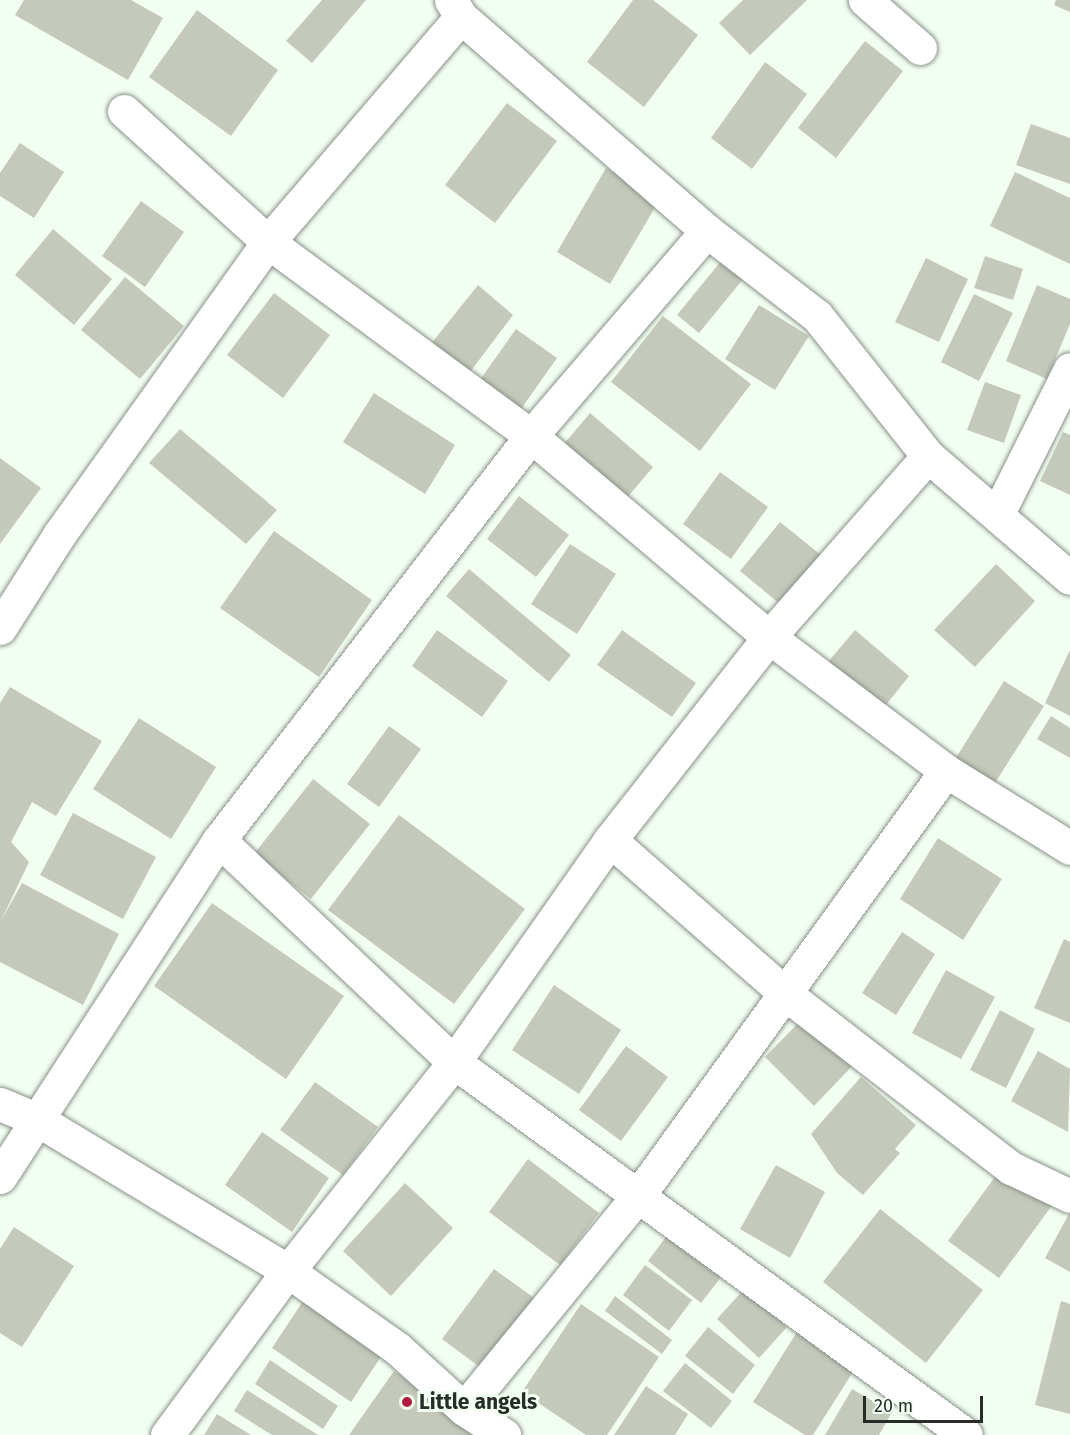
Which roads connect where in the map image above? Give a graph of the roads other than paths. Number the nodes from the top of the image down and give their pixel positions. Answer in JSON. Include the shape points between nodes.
{"nodes":[{"id":1,"x":864,"y":0,"type":"edge"},
{"id":2,"x":456,"y":8,"type":"edge"},
{"id":3,"x":920,"y":48,"type":"dead end"},
{"id":4,"x":124,"y":111,"type":"dead end"},
{"id":5,"x":707,"y":231,"type":"junction"},
{"id":6,"x":268,"y":242,"type":"junction"},
{"id":7,"x":1070,"y":369,"type":"edge"},
{"id":8,"x":531,"y":436,"type":"junction"},
{"id":9,"x":928,"y":456,"type":"junction"},
{"id":10,"x":997,"y":515,"type":"junction"},
{"id":11,"x":1070,"y":578,"type":"edge"},
{"id":12,"x":0,"y":628,"type":"edge"},
{"id":13,"x":769,"y":637,"type":"junction"},
{"id":14,"x":946,"y":771,"type":"junction"},
{"id":15,"x":219,"y":840,"type":"junction"},
{"id":16,"x":610,"y":840,"type":"junction"},
{"id":17,"x":1070,"y":848,"type":"edge"},
{"id":18,"x":787,"y":995,"type":"junction"},
{"id":19,"x":454,"y":1062,"type":"junction"},
{"id":20,"x":0,"y":1104,"type":"edge"},
{"id":21,"x":38,"y":1120,"type":"junction"},
{"id":22,"x":0,"y":1177,"type":"edge"},
{"id":23,"x":638,"y":1196,"type":"junction"},
{"id":24,"x":1070,"y":1196,"type":"edge"},
{"id":25,"x":288,"y":1271,"type":"junction"},
{"id":26,"x":464,"y":1409,"type":"junction"},
{"id":27,"x":166,"y":1435,"type":"edge"},
{"id":28,"x":504,"y":1435,"type":"edge"},
{"id":29,"x":966,"y":1435,"type":"edge"}],
"edges":[{"from":1,"to":3,"type":"street"},
{"from":2,"to":5,"type":"street"},
{"from":2,"to":6,"type":"street"},
{"from":4,"to":6,"type":"street"},
{"from":5,"to":8,"type":"street"},
{"from":5,"to":9,"type":"street","via":[[817,316]]},
{"from":6,"to":8,"type":"street"},
{"from":6,"to":12,"type":"street","via":[[59,535]]},
{"from":7,"to":10,"type":"street"},
{"from":8,"to":13,"type":"street"},
{"from":8,"to":15,"type":"street"},
{"from":9,"to":10,"type":"street"},
{"from":9,"to":13,"type":"street"},
{"from":10,"to":11,"type":"street"},
{"from":13,"to":14,"type":"street"},
{"from":13,"to":16,"type":"street"},
{"from":14,"to":17,"type":"street"},
{"from":14,"to":18,"type":"street"},
{"from":15,"to":19,"type":"street"},
{"from":15,"to":21,"type":"street"},
{"from":16,"to":18,"type":"street"},
{"from":16,"to":19,"type":"street"},
{"from":18,"to":23,"type":"street"},
{"from":18,"to":24,"type":"street","via":[[1011,1168]]},
{"from":19,"to":23,"type":"street"},
{"from":19,"to":25,"type":"street"},
{"from":20,"to":21,"type":"street"},
{"from":21,"to":22,"type":"street"},
{"from":21,"to":25,"type":"street"},
{"from":23,"to":26,"type":"street"},
{"from":23,"to":29,"type":"street"},
{"from":25,"to":26,"type":"street","via":[[398,1349]]},
{"from":25,"to":27,"type":"street"},
{"from":26,"to":28,"type":"street"}]}
